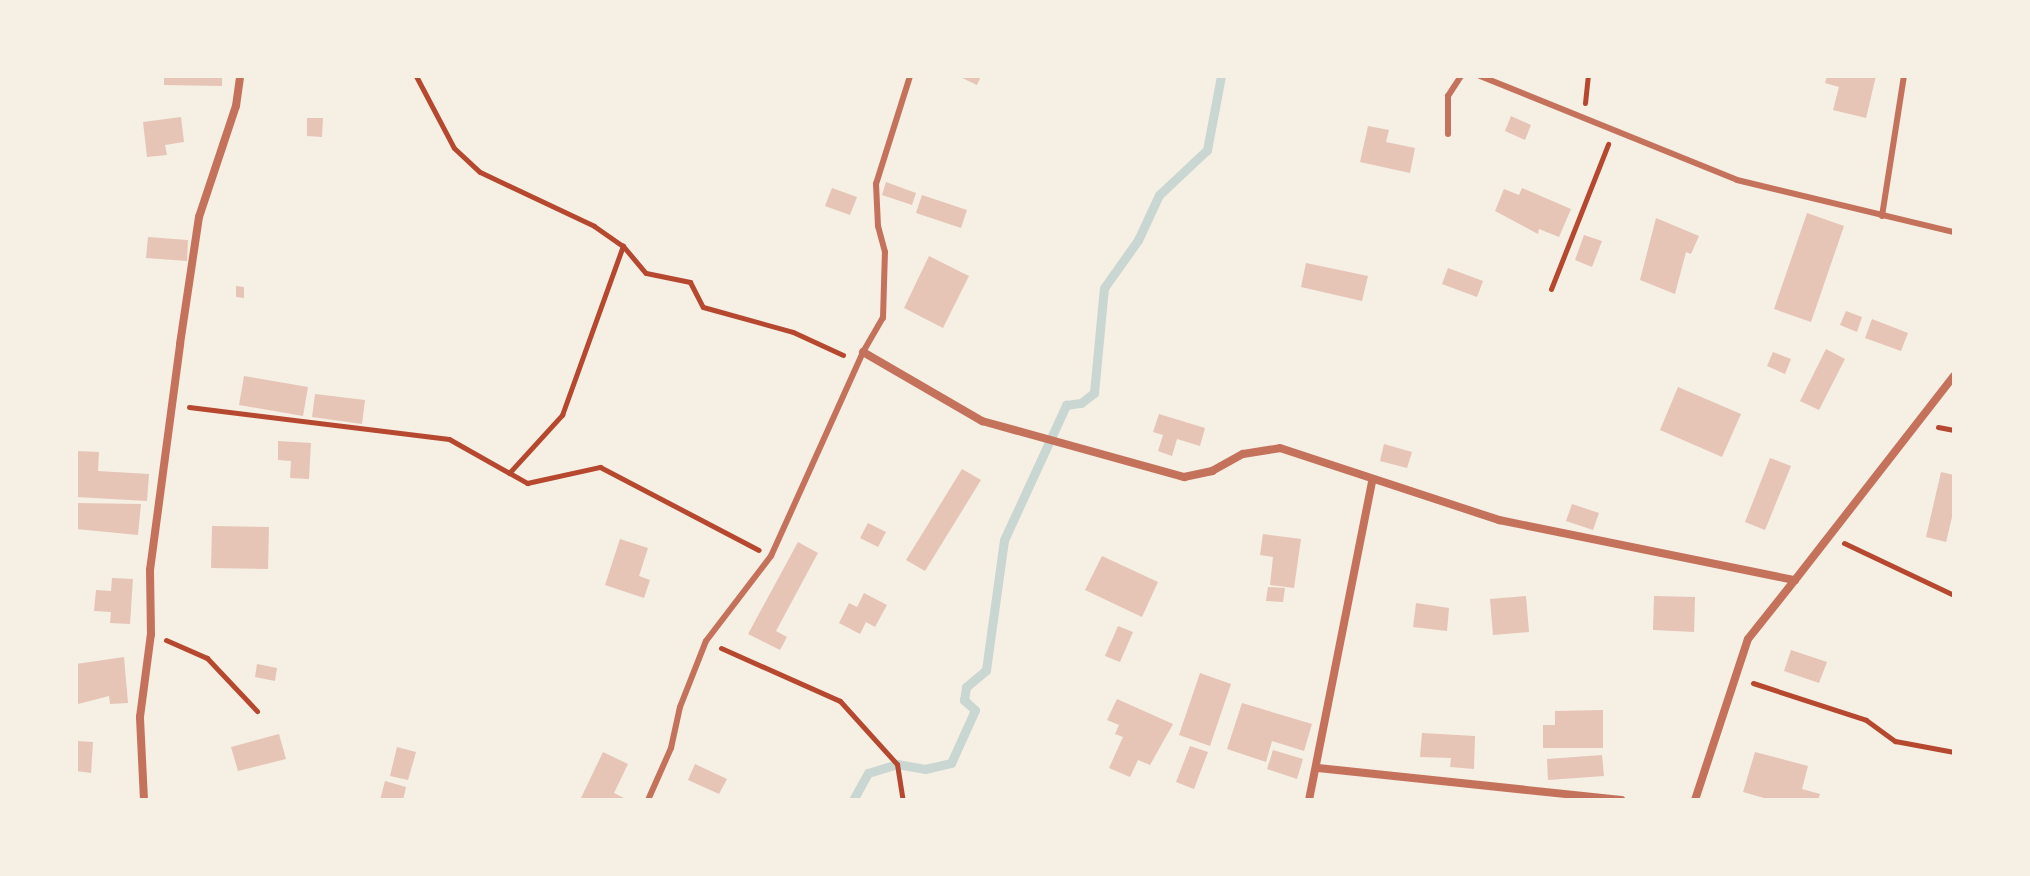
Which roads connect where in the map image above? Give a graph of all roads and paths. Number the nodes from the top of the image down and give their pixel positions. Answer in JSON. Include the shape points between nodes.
{"nodes":[{"id":1,"x":240,"y":76,"type":"edge"},
{"id":2,"x":416,"y":76,"type":"edge"},
{"id":3,"x":910,"y":76,"type":"edge"},
{"id":4,"x":1461,"y":76,"type":"edge"},
{"id":5,"x":1480,"y":76,"type":"edge"},
{"id":6,"x":1588,"y":76,"type":"edge"},
{"id":7,"x":1904,"y":76,"type":"edge"},
{"id":8,"x":1585,"y":116,"type":"junction"},
{"id":9,"x":1614,"y":128,"type":"junction"},
{"id":10,"x":1448,"y":134,"type":"dead end"},
{"id":11,"x":1882,"y":216,"type":"junction"},
{"id":12,"x":1954,"y":232,"type":"edge"},
{"id":13,"x":623,"y":246,"type":"junction"},
{"id":14,"x":1551,"y":289,"type":"dead end"},
{"id":15,"x":863,"y":352,"type":"junction"},
{"id":16,"x":858,"y":362,"type":"junction"},
{"id":17,"x":1954,"y":376,"type":"edge"},
{"id":18,"x":172,"y":405,"type":"junction"},
{"id":19,"x":509,"y":473,"type":"junction"},
{"id":20,"x":1372,"y":481,"type":"junction"},
{"id":21,"x":1828,"y":536,"type":"junction"},
{"id":22,"x":771,"y":556,"type":"junction"},
{"id":23,"x":1795,"y":580,"type":"junction"},
{"id":24,"x":1954,"y":595,"type":"edge"},
{"id":25,"x":151,"y":634,"type":"junction"},
{"id":26,"x":706,"y":641,"type":"junction"},
{"id":27,"x":1733,"y":677,"type":"junction"},
{"id":28,"x":257,"y":711,"type":"dead end"},
{"id":29,"x":1954,"y":752,"type":"edge"},
{"id":30,"x":1318,"y":768,"type":"junction"},
{"id":31,"x":144,"y":800,"type":"edge"},
{"id":32,"x":648,"y":800,"type":"edge"},
{"id":33,"x":903,"y":800,"type":"edge"},
{"id":34,"x":1309,"y":800,"type":"edge"},
{"id":35,"x":1621,"y":800,"type":"edge"},
{"id":36,"x":1695,"y":800,"type":"edge"}],
"edges":[{"from":1,"to":18,"type":"street","via":[[236,106],[199,217]]},
{"from":2,"to":13,"type":"path","via":[[454,148],[480,172],[594,226]]},
{"from":3,"to":15,"type":"lane","via":[[876,184],[885,252],[883,318]]},
{"from":4,"to":10,"type":"lane","via":[[1448,96]]},
{"from":5,"to":8,"type":"lane"},
{"from":6,"to":8,"type":"path"},
{"from":7,"to":11,"type":"lane"},
{"from":8,"to":9,"type":"lane"},
{"from":9,"to":11,"type":"lane","via":[[1737,180]]},
{"from":9,"to":14,"type":"path"},
{"from":11,"to":12,"type":"lane"},
{"from":13,"to":16,"type":"path","via":[[646,273],[690,282],[703,307],[793,332]]},
{"from":13,"to":19,"type":"path","via":[[562,415]]},
{"from":15,"to":16,"type":"lane"},
{"from":15,"to":20,"type":"street","via":[[982,421],[1184,477],[1212,471],[1243,454],[1280,448]]},
{"from":16,"to":22,"type":"lane"},
{"from":17,"to":21,"type":"street"},
{"from":18,"to":19,"type":"path","via":[[449,439]]},
{"from":18,"to":25,"type":"street","via":[[150,570]]},
{"from":19,"to":22,"type":"path","via":[[527,483],[600,467]]},
{"from":20,"to":23,"type":"street","via":[[1499,520]]},
{"from":20,"to":30,"type":"street"},
{"from":21,"to":23,"type":"street"},
{"from":21,"to":24,"type":"path"},
{"from":22,"to":26,"type":"lane"},
{"from":23,"to":27,"type":"street","via":[[1748,639]]},
{"from":25,"to":28,"type":"path","via":[[207,658]]},
{"from":25,"to":31,"type":"street","via":[[140,717]]},
{"from":26,"to":32,"type":"lane"},
{"from":26,"to":33,"type":"path","via":[[840,701],[897,764]]},
{"from":27,"to":29,"type":"path","via":[[1866,720],[1895,741]]},
{"from":27,"to":36,"type":"street"},
{"from":30,"to":34,"type":"street"},
{"from":30,"to":35,"type":"street"}]}
